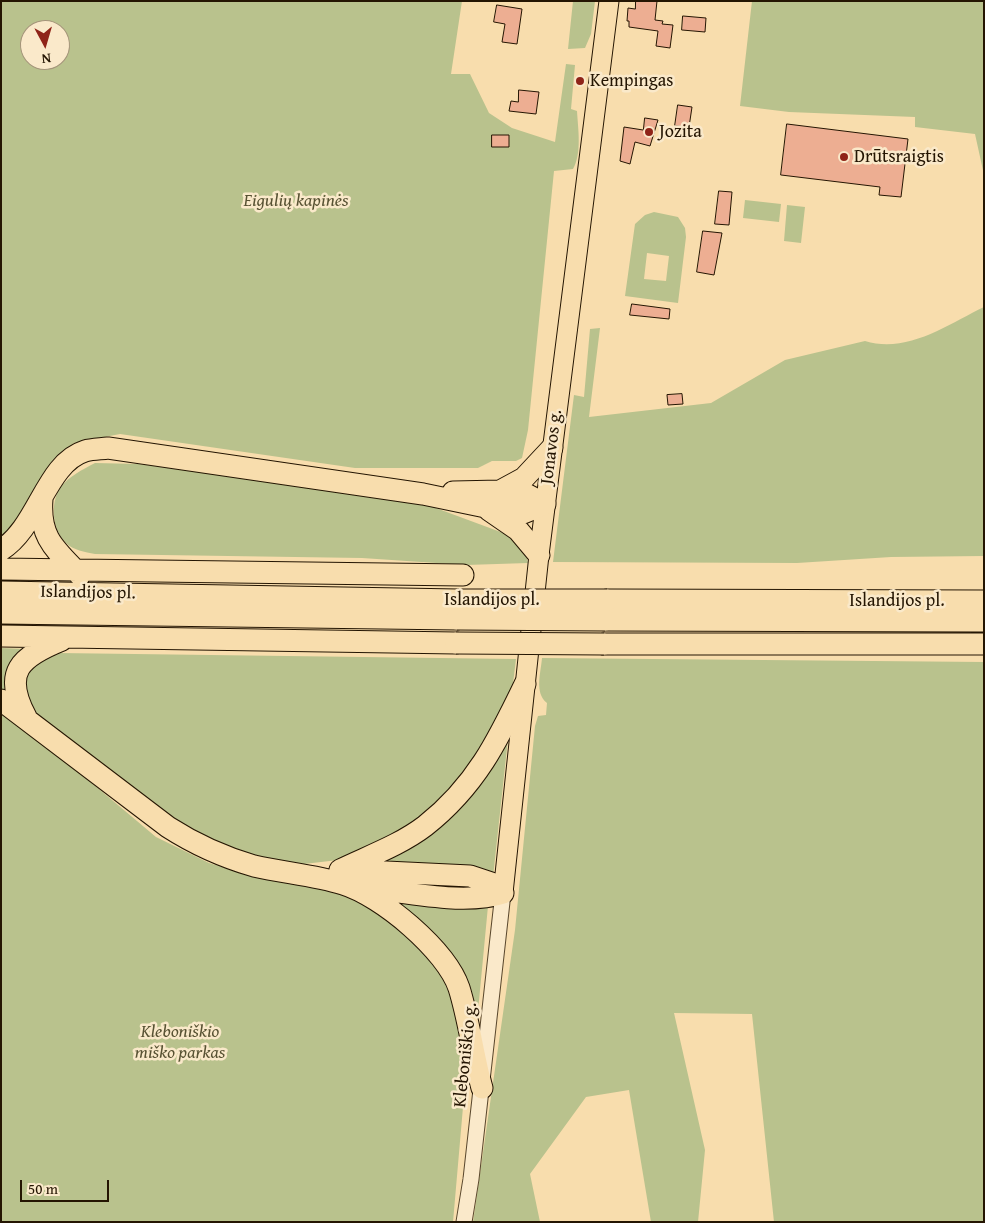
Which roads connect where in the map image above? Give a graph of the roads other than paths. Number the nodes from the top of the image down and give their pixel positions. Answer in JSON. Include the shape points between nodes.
{"nodes":[{"id":1,"x":609,"y":1,"type":"edge"},
{"id":2,"x":552,"y":448,"type":"junction"},
{"id":3,"x":500,"y":491,"type":"junction"},
{"id":4,"x":423,"y":494,"type":"junction"},
{"id":5,"x":42,"y":499,"type":"junction"},
{"id":6,"x":545,"y":504,"type":"junction"},
{"id":7,"x":486,"y":508,"type":"junction"},
{"id":8,"x":1,"y":550,"type":"edge"},
{"id":9,"x":58,"y":552,"type":"junction"},
{"id":10,"x":539,"y":555,"type":"junction"},
{"id":11,"x":1,"y":569,"type":"edge"},
{"id":12,"x":76,"y":570,"type":"junction"},
{"id":13,"x":112,"y":570,"type":"junction"},
{"id":14,"x":463,"y":575,"type":"dead end"},
{"id":15,"x":1,"y":592,"type":"edge"},
{"id":16,"x":99,"y":594,"type":"junction"},
{"id":17,"x":984,"y":601,"type":"edge"},
{"id":18,"x":458,"y":610,"type":"junction"},
{"id":19,"x":893,"y":611,"type":"junction"},
{"id":20,"x":1,"y":613,"type":"edge"},
{"id":21,"x":984,"y":621,"type":"edge"},
{"id":22,"x":1,"y":636,"type":"edge"},
{"id":23,"x":70,"y":637,"type":"junction"},
{"id":24,"x":984,"y":644,"type":"edge"},
{"id":25,"x":524,"y":684,"type":"junction"},
{"id":26,"x":1,"y":700,"type":"edge"},
{"id":27,"x":26,"y":717,"type":"junction"},
{"id":28,"x":343,"y":877,"type":"junction"},
{"id":29,"x":504,"y":893,"type":"junction"},
{"id":30,"x":482,"y":1088,"type":"junction"},
{"id":31,"x":464,"y":1222,"type":"edge"}],
"edges":[{"from":1,"to":2,"type":"main road","name":"Jonavos g."},
{"from":2,"to":3,"type":"highway","via":[[524,478]]},
{"from":2,"to":6,"type":"main road","name":"Jonavos g."},
{"from":3,"to":4,"type":"highway"},
{"from":3,"to":6,"type":"highway","via":[[524,493]]},
{"from":4,"to":5,"type":"highway","via":[[108,448],[84,452],[68,461],[54,475]]},
{"from":4,"to":7,"type":"highway"},
{"from":5,"to":8,"type":"highway","via":[[23,531]]},
{"from":5,"to":9,"type":"highway","via":[[44,529]]},
{"from":6,"to":7,"type":"highway","via":[[523,513]]},
{"from":6,"to":10,"type":"main road","name":"Jonavos g."},
{"from":7,"to":10,"type":"highway","via":[[518,530]]},
{"from":9,"to":12,"type":"highway"},
{"from":9,"to":13,"type":"highway","via":[[70,559]]},
{"from":10,"to":25,"type":"main road","name":"Jonavos g."},
{"from":11,"to":12,"type":"highway"},
{"from":12,"to":13,"type":"highway"},
{"from":12,"to":16,"type":"highway"},
{"from":13,"to":14,"type":"highway"},
{"from":15,"to":16,"type":"highway","name":"Islandijos pl."},
{"from":16,"to":18,"type":"highway","name":"Islandijos pl."},
{"from":17,"to":19,"type":"highway","name":"Islandijos pl."},
{"from":18,"to":19,"type":"highway","name":"Islandijos pl.","bridge":true},
{"from":18,"to":20,"type":"highway","name":"Islandijos pl."},
{"from":19,"to":21,"type":"highway","name":"Islandijos pl."},
{"from":22,"to":23,"type":"highway"},
{"from":23,"to":24,"type":"highway","bridge":true,"via":[[456,643]]},
{"from":23,"to":27,"type":"highway","via":[[37,650],[21,666],[15,688],[16,699]]},
{"from":25,"to":28,"type":"highway","via":[[497,742],[476,776],[424,826]]},
{"from":25,"to":29,"type":"main road","name":"Jonavos g."},
{"from":26,"to":27,"type":"highway"},
{"from":27,"to":28,"type":"highway","via":[[116,787],[209,852],[255,866]]},
{"from":28,"to":29,"type":"highway","via":[[470,876],[494,884]]},
{"from":28,"to":30,"type":"highway","via":[[402,919],[438,952],[458,988]]},
{"from":29,"to":30,"type":"street","name":"Kleboniškio g."},
{"from":30,"to":31,"type":"street","name":"Kleboniškio g."}]}
